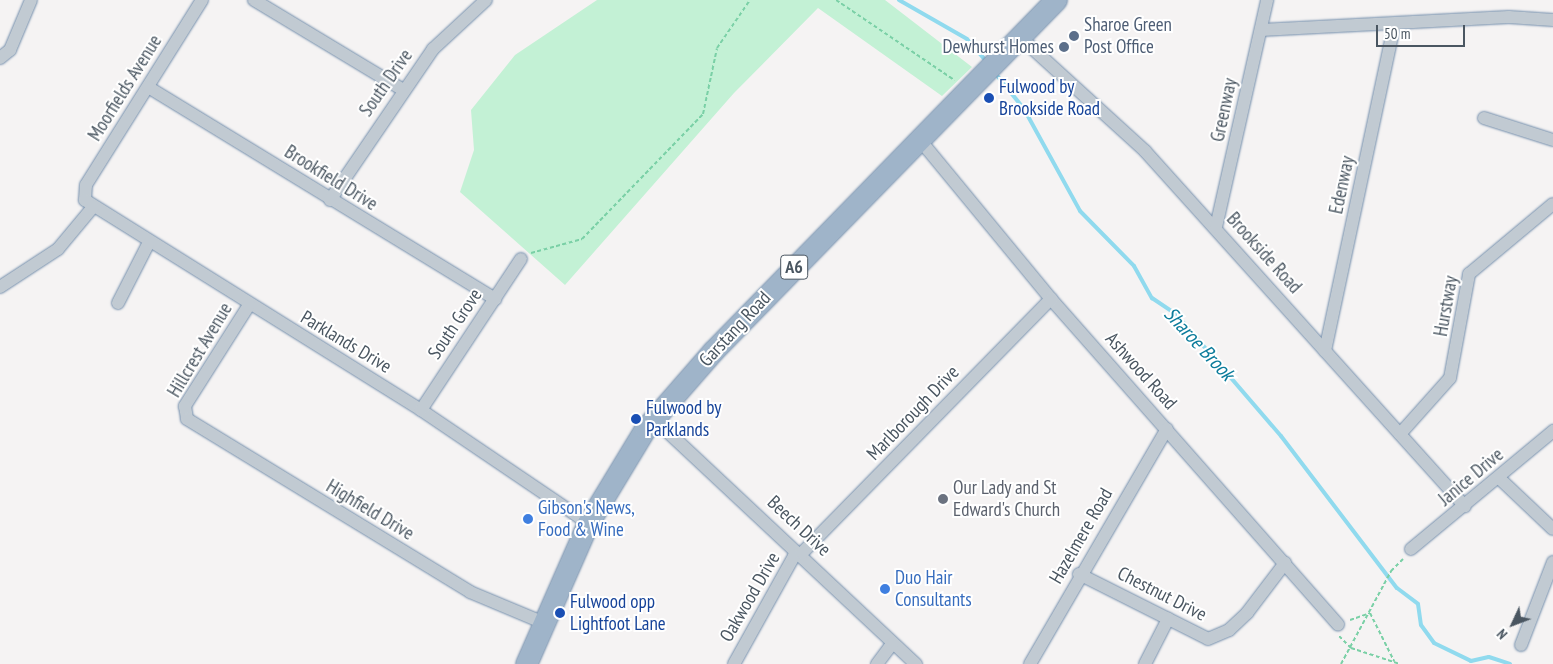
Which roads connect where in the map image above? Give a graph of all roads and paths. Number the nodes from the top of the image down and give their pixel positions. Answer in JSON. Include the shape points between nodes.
{"nodes":[{"id":1,"x":31,"y":0,"type":"edge"},
{"id":2,"x":202,"y":0,"type":"edge"},
{"id":3,"x":254,"y":0,"type":"edge"},
{"id":4,"x":486,"y":0,"type":"edge"},
{"id":5,"x":750,"y":0,"type":"edge"},
{"id":6,"x":836,"y":0,"type":"edge"},
{"id":7,"x":1056,"y":0,"type":"edge"},
{"id":8,"x":1267,"y":0,"type":"edge"},
{"id":9,"x":1553,"y":20,"type":"edge"},
{"id":10,"x":1394,"y":26,"type":"junction"},
{"id":11,"x":1261,"y":30,"type":"junction"},
{"id":12,"x":1021,"y":38,"type":"junction"},
{"id":13,"x":0,"y":58,"type":"edge"},
{"id":14,"x":148,"y":86,"type":"junction"},
{"id":15,"x":976,"y":87,"type":"junction"},
{"id":16,"x":403,"y":90,"type":"junction"},
{"id":17,"x":1484,"y":118,"type":"dead end"},
{"id":18,"x":920,"y":140,"type":"junction"},
{"id":19,"x":1553,"y":140,"type":"edge"},
{"id":20,"x":84,"y":197,"type":"joint"},
{"id":21,"x":330,"y":200,"type":"junction"},
{"id":22,"x":1553,"y":204,"type":"edge"},
{"id":23,"x":93,"y":207,"type":"junction"},
{"id":24,"x":1216,"y":227,"type":"junction"},
{"id":25,"x":148,"y":244,"type":"junction"},
{"id":26,"x":521,"y":259,"type":"joint"},
{"id":27,"x":1,"y":284,"type":"edge"},
{"id":28,"x":495,"y":299,"type":"junction"},
{"id":29,"x":1051,"y":299,"type":"junction"},
{"id":30,"x":118,"y":303,"type":"dead end"},
{"id":31,"x":249,"y":305,"type":"junction"},
{"id":32,"x":1325,"y":351,"type":"junction"},
{"id":33,"x":421,"y":410,"type":"junction"},
{"id":34,"x":184,"y":415,"type":"joint"},
{"id":35,"x":654,"y":419,"type":"junction"},
{"id":36,"x":1167,"y":429,"type":"junction"},
{"id":37,"x":1553,"y":431,"type":"edge"},
{"id":38,"x":1400,"y":434,"type":"junction"},
{"id":39,"x":1499,"y":478,"type":"junction"},
{"id":40,"x":1465,"y":506,"type":"junction"},
{"id":41,"x":588,"y":523,"type":"junction"},
{"id":42,"x":1553,"y":529,"type":"edge"},
{"id":43,"x":1411,"y":550,"type":"joint"},
{"id":44,"x":802,"y":553,"type":"junction"},
{"id":45,"x":1553,"y":562,"type":"edge"},
{"id":46,"x":1285,"y":563,"type":"junction"},
{"id":47,"x":1080,"y":574,"type":"junction"},
{"id":48,"x":1370,"y":613,"type":"junction"},
{"id":49,"x":1168,"y":619,"type":"junction"},
{"id":50,"x":544,"y":623,"type":"junction"},
{"id":51,"x":1338,"y":624,"type":"junction"},
{"id":52,"x":894,"y":643,"type":"junction"},
{"id":53,"x":1521,"y":645,"type":"dead end"},
{"id":54,"x":1351,"y":648,"type":"junction"},
{"id":55,"x":1394,"y":660,"type":"junction"},
{"id":56,"x":526,"y":664,"type":"edge"},
{"id":57,"x":734,"y":664,"type":"edge"},
{"id":58,"x":877,"y":664,"type":"edge"},
{"id":59,"x":916,"y":664,"type":"edge"},
{"id":60,"x":1030,"y":664,"type":"edge"},
{"id":61,"x":1145,"y":664,"type":"edge"},
{"id":62,"x":1341,"y":664,"type":"edge"},
{"id":63,"x":1400,"y":664,"type":"edge"}],
"edges":[{"from":1,"to":13,"type":"street","via":[[10,50]]},
{"from":2,"to":14,"type":"street","name":"Moorfields Avenue"},
{"from":3,"to":16,"type":"street"},
{"from":4,"to":16,"type":"street","name":"South Drive","via":[[439,43]]},
{"from":5,"to":26,"type":"path","via":[[717,48],[703,114],[582,239]]},
{"from":6,"to":15,"type":"path"},
{"from":7,"to":12,"type":"highway","name":"Garstang Road","number":"A6"},
{"from":8,"to":11,"type":"street","name":"Greenway"},
{"from":9,"to":10,"type":"street","via":[[1509,17]]},
{"from":10,"to":11,"type":"street"},
{"from":10,"to":32,"type":"street","name":"Edenway"},
{"from":11,"to":24,"type":"street","name":"Greenway"},
{"from":12,"to":15,"type":"highway","name":"Garstang Road","number":"A6"},
{"from":12,"to":24,"type":"street","name":"Brookside Road","via":[[1145,151]]},
{"from":14,"to":20,"type":"street","name":"Moorfields Avenue","via":[[86,185]]},
{"from":14,"to":21,"type":"street","name":"Brookfield Drive"},
{"from":15,"to":18,"type":"highway","name":"Garstang Road","number":"A6"},
{"from":16,"to":21,"type":"street","name":"South Drive"},
{"from":17,"to":19,"type":"street"},
{"from":18,"to":29,"type":"street","name":"Ashwood Road"},
{"from":18,"to":35,"type":"highway","name":"Garstang Road","number":"A6","via":[[720,344]]},
{"from":20,"to":23,"type":"street","name":"Parklands Drive"},
{"from":21,"to":28,"type":"street","name":"Brookfield Drive"},
{"from":22,"to":38,"type":"street","name":"Hurstway","via":[[1469,274],[1450,378]]},
{"from":23,"to":25,"type":"street","name":"Parklands Drive"},
{"from":23,"to":27,"type":"street","via":[[58,249]]},
{"from":24,"to":32,"type":"street","name":"Brookside Road"},
{"from":25,"to":30,"type":"street"},
{"from":25,"to":31,"type":"street","name":"Parklands Drive"},
{"from":26,"to":28,"type":"street","name":"South Grove"},
{"from":28,"to":33,"type":"street","name":"South Grove"},
{"from":29,"to":36,"type":"street","name":"Ashwood Road"},
{"from":29,"to":44,"type":"street","name":"Marlborough Drive"},
{"from":31,"to":33,"type":"street","name":"Parklands Drive"},
{"from":31,"to":34,"type":"street","name":"Hillcrest Avenue","via":[[185,406]]},
{"from":32,"to":38,"type":"street","name":"Brookside Road"},
{"from":33,"to":41,"type":"street","name":"Parklands Drive"},
{"from":34,"to":50,"type":"street","name":"Highfield Drive","via":[[470,592]]},
{"from":35,"to":41,"type":"highway","name":"Garstang Road","number":"A6"},
{"from":35,"to":44,"type":"street","name":"Beech Drive"},
{"from":36,"to":46,"type":"street","name":"Ashwood Road"},
{"from":36,"to":47,"type":"street","name":"Hazelmere Road"},
{"from":37,"to":39,"type":"street","name":"Janice Drive"},
{"from":38,"to":40,"type":"street","name":"Brookside Road"},
{"from":39,"to":40,"type":"street","name":"Janice Drive"},
{"from":39,"to":42,"type":"street"},
{"from":40,"to":43,"type":"street","name":"Janice Drive"},
{"from":41,"to":50,"type":"highway","name":"Garstang Road","number":"A6"},
{"from":43,"to":48,"type":"path","via":[[1391,571]]},
{"from":44,"to":52,"type":"street","name":"Beech Drive"},
{"from":44,"to":57,"type":"street","name":"Oakwood Drive","via":[[794,556]]},
{"from":45,"to":53,"type":"street"},
{"from":46,"to":49,"type":"street","name":"Chestnut Drive","via":[[1229,630],[1208,639]]},
{"from":46,"to":51,"type":"street","name":"Ashwood Road"},
{"from":47,"to":49,"type":"street","name":"Chestnut Drive"},
{"from":47,"to":60,"type":"street","name":"Hazelmere Road"},
{"from":48,"to":51,"type":"path"},
{"from":48,"to":54,"type":"path"},
{"from":48,"to":55,"type":"path"},
{"from":49,"to":61,"type":"street"},
{"from":50,"to":56,"type":"highway","name":"Garstang Road","number":"A6"},
{"from":51,"to":54,"type":"path","via":[[1340,639]]},
{"from":52,"to":58,"type":"street"},
{"from":52,"to":59,"type":"street","name":"Beech Drive"},
{"from":54,"to":55,"type":"path"},
{"from":54,"to":62,"type":"path"},
{"from":55,"to":63,"type":"path"}]}
